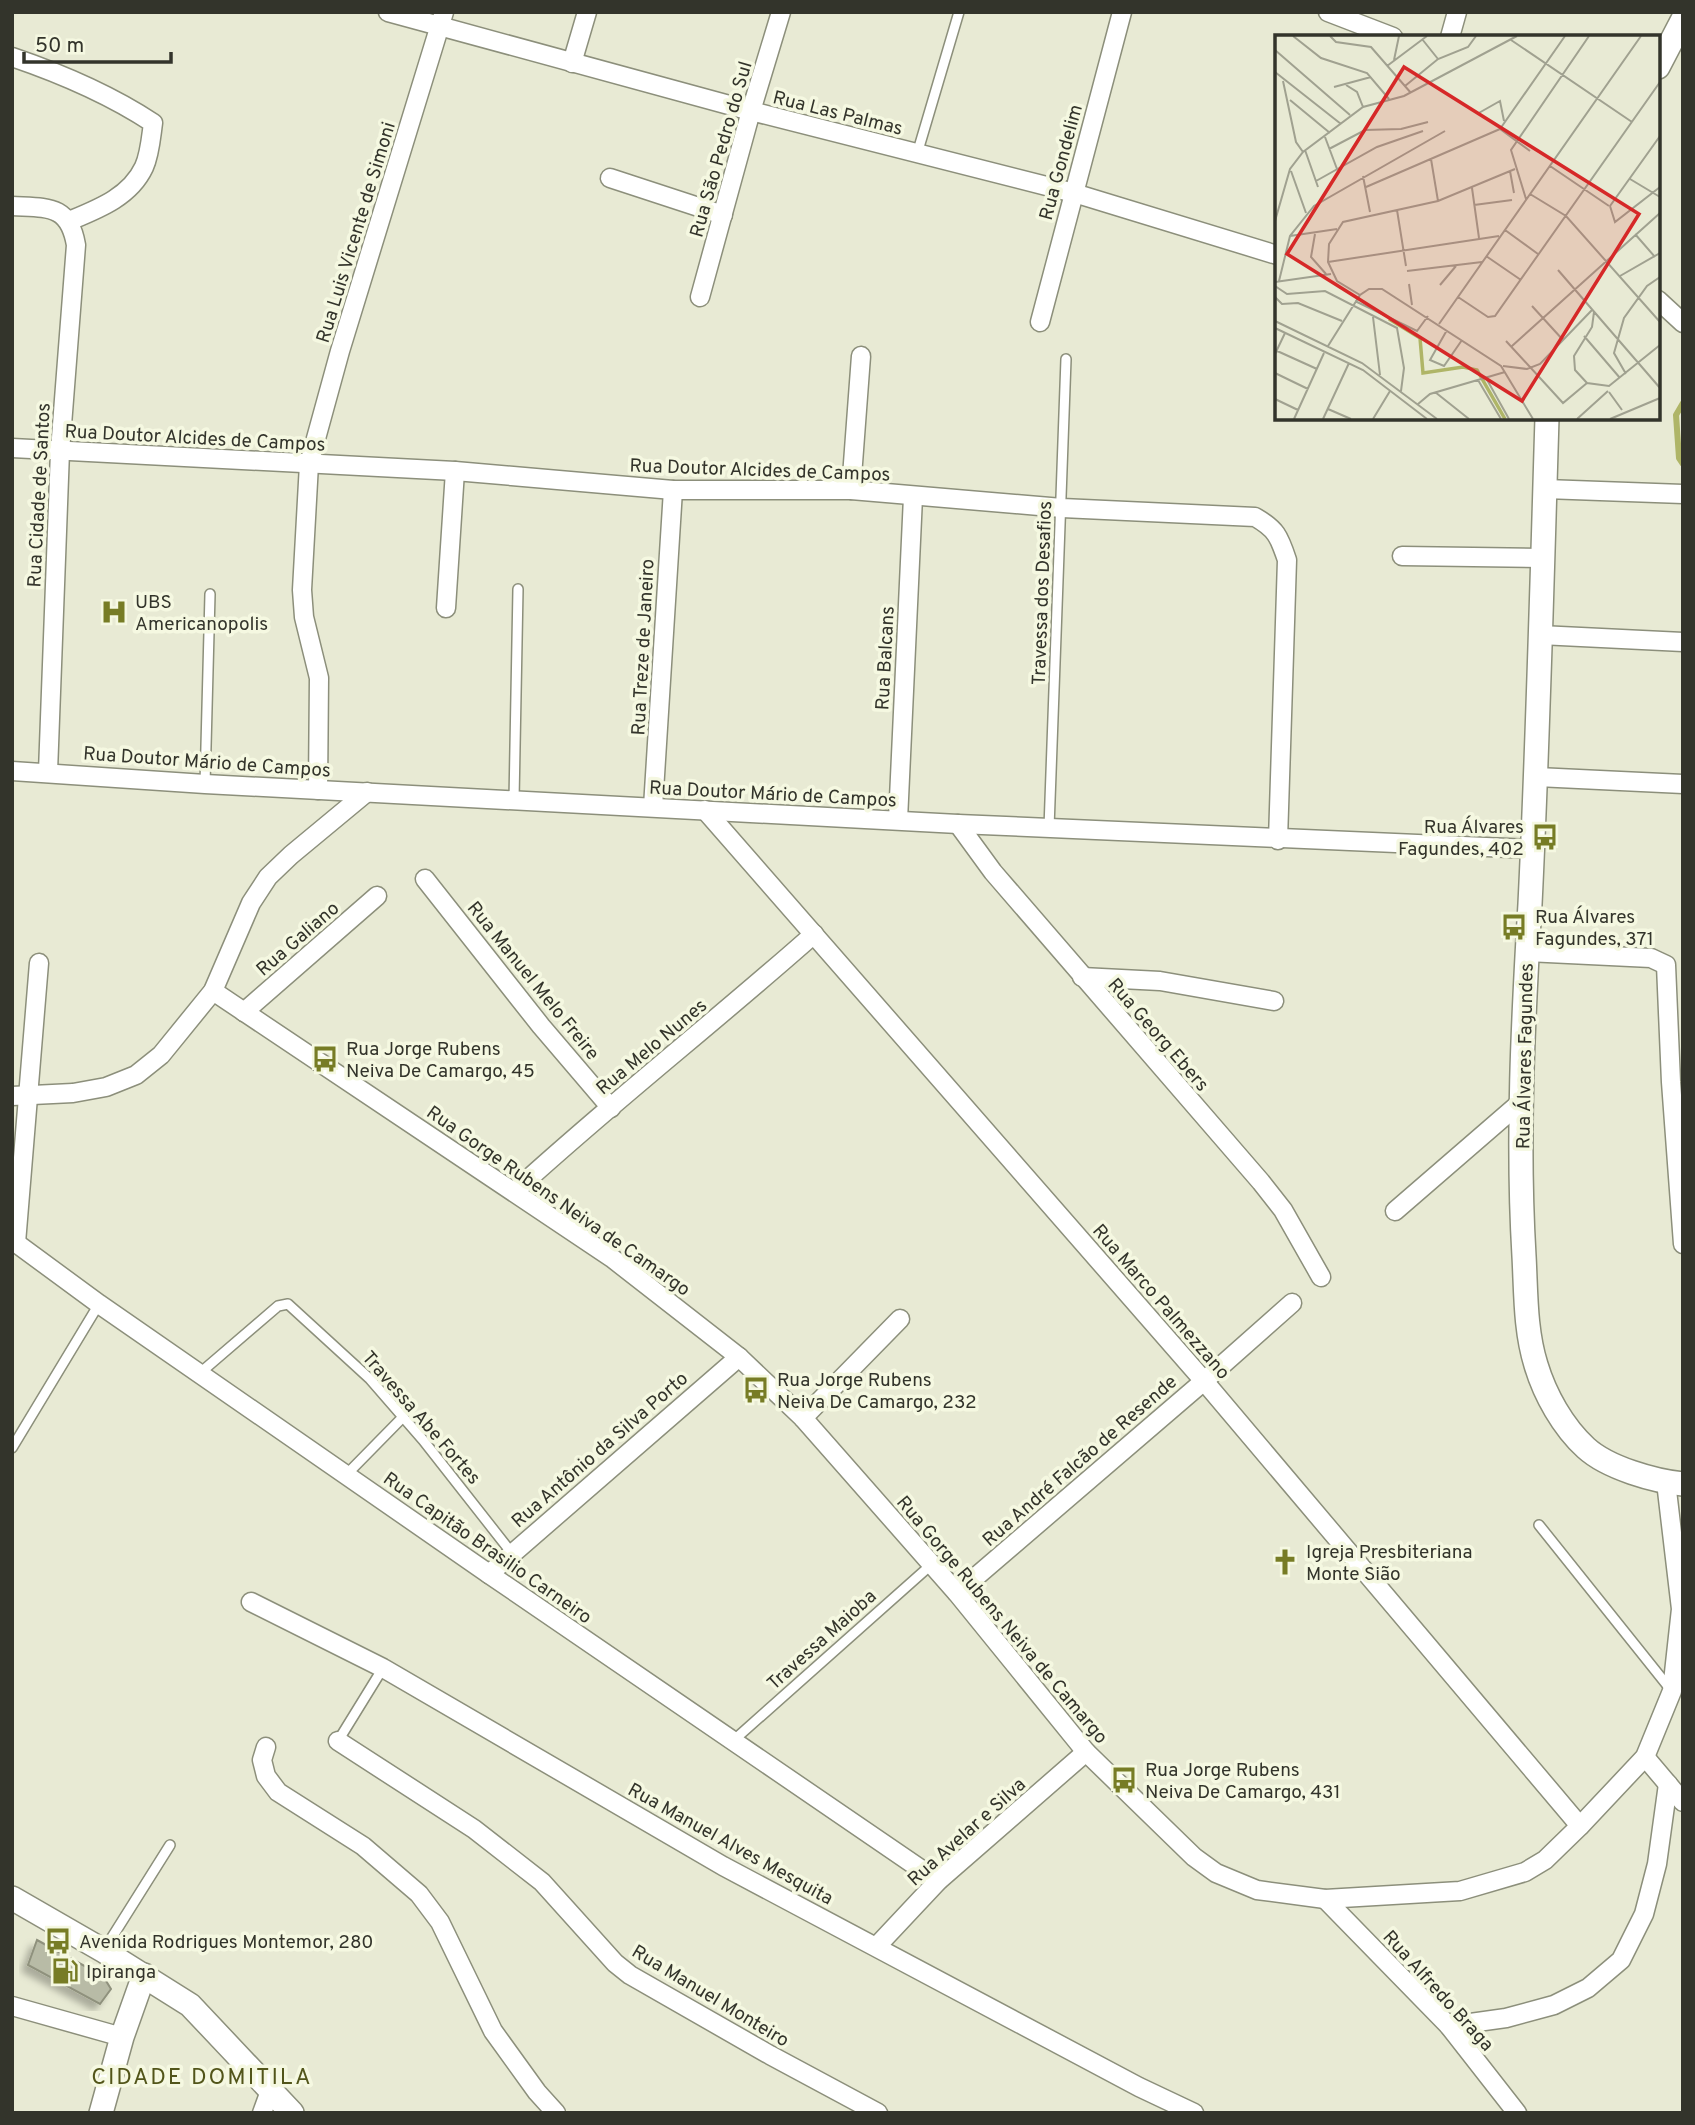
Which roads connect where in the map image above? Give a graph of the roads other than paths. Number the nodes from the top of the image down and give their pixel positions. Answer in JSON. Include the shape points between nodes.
{"nodes":[{"id":1,"x":388,"y":12,"type":"edge"},
{"id":2,"x":587,"y":12,"type":"edge"},
{"id":3,"x":781,"y":12,"type":"edge"},
{"id":4,"x":959,"y":12,"type":"edge"},
{"id":5,"x":1122,"y":12,"type":"edge"},
{"id":6,"x":1328,"y":12,"type":"edge"},
{"id":7,"x":1457,"y":12,"type":"edge"},
{"id":8,"x":1683,"y":19,"type":"edge"},
{"id":9,"x":442,"y":20,"type":"edge"},
{"id":10,"x":1388,"y":35,"type":"edge"},
{"id":11,"x":1451,"y":35,"type":"edge"},
{"id":12,"x":12,"y":57,"type":"edge"},
{"id":13,"x":1660,"y":63,"type":"edge"},
{"id":14,"x":572,"y":64,"type":"junction"},
{"id":15,"x":751,"y":111,"type":"junction"},
{"id":16,"x":917,"y":154,"type":"junction"},
{"id":17,"x":610,"y":178,"type":"dead end"},
{"id":18,"x":1073,"y":193,"type":"junction"},
{"id":19,"x":12,"y":206,"type":"edge"},
{"id":20,"x":723,"y":215,"type":"junction"},
{"id":21,"x":69,"y":221,"type":"junction"},
{"id":22,"x":1275,"y":254,"type":"edge"},
{"id":23,"x":700,"y":297,"type":"dead end"},
{"id":24,"x":1660,"y":302,"type":"edge"},
{"id":25,"x":1040,"y":322,"type":"dead end"},
{"id":26,"x":1683,"y":323,"type":"edge"},
{"id":27,"x":861,"y":356,"type":"dead end"},
{"id":28,"x":1066,"y":359,"type":"dead end"},
{"id":29,"x":1547,"y":420,"type":"edge"},
{"id":30,"x":12,"y":448,"type":"edge"},
{"id":31,"x":60,"y":451,"type":"junction"},
{"id":32,"x":309,"y":464,"type":"junction"},
{"id":33,"x":455,"y":471,"type":"junction"},
{"id":34,"x":1545,"y":489,"type":"junction"},
{"id":35,"x":673,"y":490,"type":"junction"},
{"id":36,"x":851,"y":491,"type":"junction"},
{"id":37,"x":1683,"y":494,"type":"edge"},
{"id":38,"x":913,"y":497,"type":"junction"},
{"id":39,"x":1062,"y":508,"type":"junction"},
{"id":40,"x":1402,"y":555,"type":"dead end"},
{"id":41,"x":1542,"y":558,"type":"junction"},
{"id":42,"x":518,"y":589,"type":"dead end"},
{"id":43,"x":210,"y":594,"type":"dead end"},
{"id":44,"x":446,"y":608,"type":"dead end"},
{"id":45,"x":1541,"y":635,"type":"junction"},
{"id":46,"x":1683,"y":642,"type":"edge"},
{"id":47,"x":12,"y":771,"type":"edge"},
{"id":48,"x":48,"y":772,"type":"junction"},
{"id":49,"x":1537,"y":777,"type":"junction"},
{"id":50,"x":1683,"y":783,"type":"edge"},
{"id":51,"x":205,"y":784,"type":"junction"},
{"id":52,"x":318,"y":790,"type":"junction"},
{"id":53,"x":367,"y":792,"type":"junction"},
{"id":54,"x":514,"y":800,"type":"junction"},
{"id":55,"x":653,"y":807,"type":"junction"},
{"id":56,"x":705,"y":810,"type":"junction"},
{"id":57,"x":898,"y":820,"type":"junction"},
{"id":58,"x":958,"y":824,"type":"junction"},
{"id":59,"x":1049,"y":828,"type":"junction"},
{"id":60,"x":1278,"y":840,"type":"junction"},
{"id":61,"x":1532,"y":849,"type":"junction"},
{"id":62,"x":425,"y":878,"type":"dead end"},
{"id":63,"x":377,"y":896,"type":"dead end"},
{"id":64,"x":814,"y":934,"type":"junction"},
{"id":65,"x":1527,"y":952,"type":"junction"},
{"id":66,"x":39,"y":962,"type":"dead end"},
{"id":67,"x":1082,"y":977,"type":"junction"},
{"id":68,"x":213,"y":991,"type":"junction"},
{"id":69,"x":1274,"y":1001,"type":"dead end"},
{"id":70,"x":244,"y":1012,"type":"junction"},
{"id":71,"x":20,"y":1096,"type":"edge"},
{"id":72,"x":1521,"y":1102,"type":"junction"},
{"id":73,"x":611,"y":1108,"type":"junction"},
{"id":74,"x":515,"y":1191,"type":"junction"},
{"id":75,"x":1395,"y":1211,"type":"dead end"},
{"id":76,"x":14,"y":1243,"type":"edge"},
{"id":77,"x":1683,"y":1244,"type":"edge"},
{"id":78,"x":1321,"y":1277,"type":"dead end"},
{"id":79,"x":1292,"y":1303,"type":"dead end"},
{"id":80,"x":99,"y":1304,"type":"junction"},
{"id":81,"x":900,"y":1318,"type":"dead end"},
{"id":82,"x":739,"y":1357,"type":"junction"},
{"id":83,"x":200,"y":1373,"type":"junction"},
{"id":84,"x":1204,"y":1381,"type":"junction"},
{"id":85,"x":403,"y":1417,"type":"junction"},
{"id":86,"x":803,"y":1418,"type":"junction"},
{"id":87,"x":12,"y":1448,"type":"edge"},
{"id":88,"x":347,"y":1474,"type":"junction"},
{"id":89,"x":1674,"y":1483,"type":"edge"},
{"id":90,"x":1539,"y":1525,"type":"dead end"},
{"id":91,"x":511,"y":1552,"type":"junction"},
{"id":92,"x":932,"y":1564,"type":"junction"},
{"id":93,"x":489,"y":1574,"type":"junction"},
{"id":94,"x":957,"y":1593,"type":"junction"},
{"id":95,"x":251,"y":1602,"type":"dead end"},
{"id":96,"x":383,"y":1668,"type":"junction"},
{"id":97,"x":1672,"y":1691,"type":"junction"},
{"id":98,"x":734,"y":1740,"type":"junction"},
{"id":99,"x":338,"y":1741,"type":"joint"},
{"id":100,"x":266,"y":1747,"type":"dead end"},
{"id":101,"x":1086,"y":1752,"type":"junction"},
{"id":102,"x":1645,"y":1757,"type":"junction"},
{"id":103,"x":1668,"y":1784,"type":"junction"},
{"id":104,"x":1683,"y":1802,"type":"edge"},
{"id":105,"x":1580,"y":1826,"type":"junction"},
{"id":106,"x":170,"y":1844,"type":"dead end"},
{"id":107,"x":938,"y":1881,"type":"junction"},
{"id":108,"x":12,"y":1898,"type":"edge"},
{"id":109,"x":1325,"y":1899,"type":"junction"},
{"id":110,"x":877,"y":1946,"type":"junction"},
{"id":111,"x":104,"y":1951,"type":"junction"},
{"id":112,"x":144,"y":1975,"type":"junction"},
{"id":113,"x":12,"y":2006,"type":"edge"},
{"id":114,"x":1449,"y":2026,"type":"junction"},
{"id":115,"x":122,"y":2037,"type":"junction"},
{"id":116,"x":266,"y":2102,"type":"edge"},
{"id":117,"x":101,"y":2113,"type":"edge"},
{"id":118,"x":292,"y":2113,"type":"edge"},
{"id":119,"x":556,"y":2113,"type":"edge"},
{"id":120,"x":878,"y":2113,"type":"edge"},
{"id":121,"x":1194,"y":2113,"type":"edge"},
{"id":122,"x":1517,"y":2113,"type":"edge"}],
"edges":[{"from":1,"to":9,"type":"street","name":"Rua Las Palmas"},
{"from":2,"to":14,"type":"street"},
{"from":3,"to":15,"type":"street","name":"Rua São Pedro do Sul"},
{"from":4,"to":16,"type":"lane"},
{"from":5,"to":18,"type":"street","name":"Rua Gondelim"},
{"from":6,"to":10,"type":"street"},
{"from":7,"to":11,"type":"street"},
{"from":8,"to":13,"type":"street"},
{"from":9,"to":14,"type":"street","name":"Rua Las Palmas"},
{"from":9,"to":32,"type":"street","name":"Rua Luis Vicente de Simoni"},
{"from":12,"to":21,"type":"street","via":[[66,76],[153,123],[145,166],[134,184],[117,199]]},
{"from":14,"to":15,"type":"street","name":"Rua Las Palmas"},
{"from":15,"to":16,"type":"street","name":"Rua Las Palmas"},
{"from":15,"to":20,"type":"street","name":"Rua São Pedro do Sul"},
{"from":16,"to":18,"type":"street","name":"Rua Las Palmas"},
{"from":17,"to":20,"type":"street"},
{"from":18,"to":22,"type":"street","name":"Rua Las Palmas"},
{"from":18,"to":25,"type":"street","name":"Rua Gondelim"},
{"from":19,"to":21,"type":"street","via":[[48,208]]},
{"from":20,"to":23,"type":"street","name":"Rua São Pedro do Sul"},
{"from":21,"to":31,"type":"street","name":"Rua Cidade de Santos","via":[[76,245]]},
{"from":24,"to":26,"type":"street"},
{"from":27,"to":36,"type":"street"},
{"from":28,"to":39,"type":"lane","name":"Travessa dos Desafios"},
{"from":29,"to":34,"type":"street","name":"Rua Álvares Fagundes"},
{"from":30,"to":31,"type":"street","name":"Rua Doutor Alcides de Campos"},
{"from":31,"to":32,"type":"street","name":"Rua Doutor Alcides de Campos"},
{"from":31,"to":48,"type":"street","name":"Rua Cidade de Santos"},
{"from":32,"to":33,"type":"street","name":"Rua Doutor Alcides de Campos"},
{"from":32,"to":52,"type":"street","name":"Rua Luis Vicente de Simoni","via":[[302,590],[319,678]]},
{"from":33,"to":35,"type":"street","name":"Rua Doutor Alcides de Campos"},
{"from":33,"to":44,"type":"street"},
{"from":34,"to":37,"type":"street"},
{"from":34,"to":41,"type":"street","name":"Rua Álvares Fagundes"},
{"from":35,"to":36,"type":"street","name":"Rua Doutor Alcides de Campos"},
{"from":35,"to":55,"type":"street","name":"Rua Treze de Janeiro"},
{"from":36,"to":38,"type":"street","name":"Rua Doutor Alcides de Campos"},
{"from":38,"to":39,"type":"street","name":"Rua Doutor Alcides de Campos"},
{"from":38,"to":57,"type":"street","name":"Rua Balcans"},
{"from":39,"to":59,"type":"lane","name":"Travessa dos Desafios"},
{"from":39,"to":60,"type":"street","name":"Rua Doutor Alcides de Campos","via":[[1255,517],[1271,526],[1280,539],[1287,559]]},
{"from":40,"to":41,"type":"street"},
{"from":41,"to":45,"type":"street","name":"Rua Álvares Fagundes"},
{"from":42,"to":54,"type":"lane"},
{"from":43,"to":51,"type":"lane"},
{"from":45,"to":46,"type":"street"},
{"from":45,"to":49,"type":"street","name":"Rua Álvares Fagundes"},
{"from":47,"to":48,"type":"street","name":"Rua Doutor Mário de Campos"},
{"from":48,"to":51,"type":"street","name":"Rua Doutor Mário de Campos"},
{"from":49,"to":50,"type":"street"},
{"from":49,"to":61,"type":"street","name":"Rua Álvares Fagundes"},
{"from":51,"to":52,"type":"street","name":"Rua Doutor Mário de Campos"},
{"from":52,"to":53,"type":"street","name":"Rua Doutor Mário de Campos"},
{"from":53,"to":54,"type":"street","name":"Rua Doutor Mário de Campos"},
{"from":53,"to":68,"type":"street","via":[[268,877],[251,903]]},
{"from":54,"to":55,"type":"street","name":"Rua Doutor Mário de Campos"},
{"from":55,"to":56,"type":"street","name":"Rua Doutor Mário de Campos"},
{"from":56,"to":57,"type":"street","name":"Rua Doutor Mário de Campos"},
{"from":56,"to":64,"type":"street","name":"Rua Marco Palmezzano"},
{"from":57,"to":58,"type":"street","name":"Rua Doutor Mário de Campos"},
{"from":58,"to":59,"type":"street","name":"Rua Doutor Mário de Campos"},
{"from":58,"to":67,"type":"street","name":"Rua Georg Ebers"},
{"from":59,"to":60,"type":"street","name":"Rua Doutor Mário de Campos"},
{"from":60,"to":61,"type":"street","name":"Rua Doutor Mário de Campos"},
{"from":61,"to":65,"type":"street","name":"Rua Álvares Fagundes"},
{"from":62,"to":73,"type":"street","name":"Rua Manuel Melo Freire"},
{"from":63,"to":70,"type":"street","name":"Rua Galiano"},
{"from":64,"to":73,"type":"street","name":"Rua Melo Nunes"},
{"from":64,"to":84,"type":"street","name":"Rua Marco Palmezzano"},
{"from":65,"to":72,"type":"street","name":"Rua Álvares Fagundes"},
{"from":65,"to":77,"type":"street","via":[[1651,958],[1667,968]]},
{"from":66,"to":71,"type":"street"},
{"from":67,"to":69,"type":"street","via":[[1160,981]]},
{"from":67,"to":78,"type":"street","name":"Rua Georg Ebers","via":[[1283,1210]]},
{"from":68,"to":70,"type":"street","name":"Rua Gorge Rubens Neiva de Camargo"},
{"from":68,"to":71,"type":"street","via":[[161,1055],[136,1075],[95,1089]]},
{"from":70,"to":74,"type":"street","name":"Rua Gorge Rubens Neiva de Camargo"},
{"from":71,"to":76,"type":"street"},
{"from":72,"to":75,"type":"street"},
{"from":72,"to":89,"type":"street","name":"Rua Álvares Fagundes","via":[[1528,1329],[1549,1399],[1588,1450],[1632,1472]]},
{"from":73,"to":74,"type":"street","name":"Rua Melo Nunes"},
{"from":74,"to":82,"type":"street","name":"Rua Gorge Rubens Neiva de Camargo","via":[[612,1258]]},
{"from":76,"to":80,"type":"street","name":"Rua Capitão Brasilio Carneiro"},
{"from":79,"to":84,"type":"street","name":"Rua André Falcão de Resende"},
{"from":80,"to":83,"type":"street","name":"Rua Capitão Brasilio Carneiro"},
{"from":80,"to":87,"type":"lane"},
{"from":81,"to":86,"type":"street"},
{"from":82,"to":86,"type":"street","name":"Rua Gorge Rubens Neiva de Camargo"},
{"from":82,"to":91,"type":"street","name":"Rua Antônio da Silva Porto"},
{"from":83,"to":85,"type":"lane","name":"Travessa Abe Fortes","via":[[285,1303],[370,1379]]},
{"from":83,"to":88,"type":"street","name":"Rua Capitão Brasilio Carneiro"},
{"from":84,"to":94,"type":"street","name":"Rua André Falcão de Resende"},
{"from":84,"to":105,"type":"street","name":"Rua Marco Palmezzano"},
{"from":85,"to":88,"type":"lane"},
{"from":85,"to":91,"type":"lane","name":"Travessa Abe Fortes"},
{"from":86,"to":92,"type":"street","name":"Rua Gorge Rubens Neiva de Camargo"},
{"from":88,"to":93,"type":"street","name":"Rua Capitão Brasilio Carneiro"},
{"from":89,"to":97,"type":"street","name":"Rua Gorge Rubens Neiva de Camargo","via":[[1681,1609]]},
{"from":90,"to":97,"type":"lane"},
{"from":91,"to":93,"type":"street","name":"Rua Antônio da Silva Porto"},
{"from":92,"to":94,"type":"street","name":"Rua Gorge Rubens Neiva de Camargo"},
{"from":92,"to":98,"type":"lane","name":"Travessa Maioba"},
{"from":93,"to":98,"type":"street","name":"Rua Capitão Brasilio Carneiro"},
{"from":94,"to":101,"type":"street","name":"Rua Gorge Rubens Neiva de Camargo"},
{"from":95,"to":96,"type":"street","name":"Rua Manuel Alves Mesquita"},
{"from":96,"to":99,"type":"lane"},
{"from":96,"to":110,"type":"street","name":"Rua Manuel Alves Mesquita","via":[[723,1866]]},
{"from":97,"to":102,"type":"street","name":"Rua Gorge Rubens Neiva de Camargo"},
{"from":98,"to":107,"type":"street","name":"Rua Capitão Brasilio Carneiro"},
{"from":99,"to":120,"type":"street","name":"Rua Manuel Monteiro","via":[[474,1829],[542,1882],[631,1975]]},
{"from":100,"to":119,"type":"street","via":[[262,1760],[266,1776],[278,1792],[363,1846],[419,1894],[440,1922],[493,2031]]},
{"from":101,"to":107,"type":"street","name":"Rua Avelar e Silva"},
{"from":101,"to":109,"type":"street","name":"Rua Gorge Rubens Neiva de Camargo","via":[[1178,1843],[1216,1873],[1257,1890]]},
{"from":102,"to":103,"type":"street"},
{"from":102,"to":105,"type":"street","name":"Rua Gorge Rubens Neiva de Camargo"},
{"from":103,"to":104,"type":"street"},
{"from":103,"to":114,"type":"street","via":[[1651,1889],[1621,1960],[1588,1988],[1554,2006]]},
{"from":105,"to":109,"type":"street","name":"Rua Gorge Rubens Neiva de Camargo","via":[[1545,1860],[1489,1884],[1461,1891]]},
{"from":106,"to":111,"type":"lane"},
{"from":107,"to":110,"type":"street","name":"Rua Avelar e Silva"},
{"from":108,"to":111,"type":"street"},
{"from":109,"to":114,"type":"street","name":"Rua Alfredo Braga"},
{"from":110,"to":121,"type":"street","name":"Rua Manuel Alves Mesquita"},
{"from":111,"to":112,"type":"street"},
{"from":112,"to":115,"type":"street"},
{"from":112,"to":116,"type":"street","via":[[190,2005]]},
{"from":113,"to":115,"type":"street"},
{"from":114,"to":122,"type":"street","name":"Rua Alfredo Braga"},
{"from":115,"to":117,"type":"street"},
{"from":116,"to":118,"type":"street"}]}
